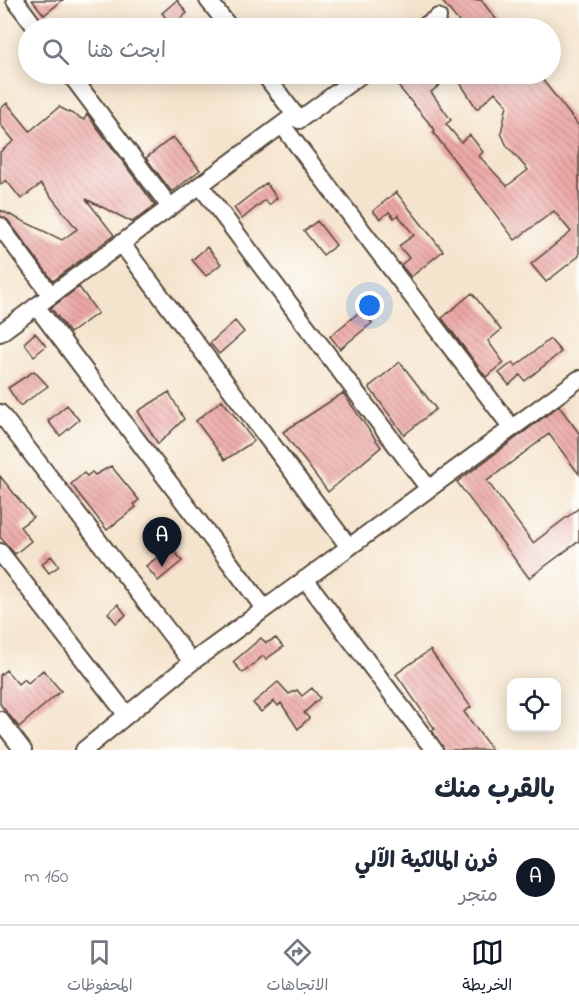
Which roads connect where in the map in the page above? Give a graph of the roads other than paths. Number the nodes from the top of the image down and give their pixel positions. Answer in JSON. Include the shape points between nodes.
{"nodes":[{"id":1,"x":15,"y":0,"type":"edge"},
{"id":2,"x":208,"y":0,"type":"edge"},
{"id":3,"x":438,"y":16,"type":"dead end"},
{"id":4,"x":28,"y":18,"type":"edge"},
{"id":5,"x":222,"y":18,"type":"edge"},
{"id":6,"x":435,"y":18,"type":"edge"},
{"id":7,"x":78,"y":84,"type":"edge"},
{"id":8,"x":269,"y":84,"type":"edge"},
{"id":9,"x":349,"y":84,"type":"edge"},
{"id":10,"x":288,"y":119,"type":"junction"},
{"id":11,"x":200,"y":185,"type":"junction"},
{"id":12,"x":170,"y":207,"type":"junction"},
{"id":13,"x":0,"y":226,"type":"edge"},
{"id":14,"x":121,"y":243,"type":"junction"},
{"id":15,"x":51,"y":295,"type":"junction"},
{"id":16,"x":36,"y":306,"type":"junction"},
{"id":17,"x":0,"y":333,"type":"edge"},
{"id":18,"x":579,"y":378,"type":"edge"},
{"id":19,"x":0,"y":413,"type":"edge"},
{"id":20,"x":512,"y":428,"type":"junction"},
{"id":21,"x":429,"y":489,"type":"junction"},
{"id":22,"x":349,"y":547,"type":"junction"},
{"id":23,"x":0,"y":552,"type":"edge"},
{"id":24,"x":305,"y":579,"type":"junction"},
{"id":25,"x":264,"y":608,"type":"junction"},
{"id":26,"x":192,"y":662,"type":"junction"},
{"id":27,"x":126,"y":714,"type":"junction"},
{"id":28,"x":0,"y":720,"type":"edge"},
{"id":29,"x":23,"y":750,"type":"edge"},
{"id":30,"x":84,"y":750,"type":"edge"},
{"id":31,"x":434,"y":750,"type":"edge"}],
"edges":[{"from":1,"to":4,"type":"street"},
{"from":2,"to":5,"type":"street"},
{"from":3,"to":6,"type":"street"},
{"from":7,"to":12,"type":"street"},
{"from":8,"to":10,"type":"street"},
{"from":9,"to":10,"type":"street","via":[[300,120]]},
{"from":10,"to":11,"type":"street"},
{"from":10,"to":20,"type":"street"},
{"from":11,"to":12,"type":"street"},
{"from":11,"to":21,"type":"street"},
{"from":12,"to":14,"type":"street"},
{"from":13,"to":15,"type":"street"},
{"from":14,"to":15,"type":"street"},
{"from":14,"to":22,"type":"street"},
{"from":15,"to":16,"type":"street"},
{"from":16,"to":17,"type":"street"},
{"from":16,"to":25,"type":"street"},
{"from":18,"to":20,"type":"street"},
{"from":19,"to":26,"type":"street"},
{"from":20,"to":21,"type":"street"},
{"from":21,"to":22,"type":"street"},
{"from":22,"to":24,"type":"street"},
{"from":23,"to":27,"type":"street"},
{"from":24,"to":25,"type":"street"},
{"from":24,"to":31,"type":"street"},
{"from":25,"to":26,"type":"street"},
{"from":26,"to":27,"type":"street"},
{"from":27,"to":30,"type":"street"},
{"from":28,"to":29,"type":"street"}]}
